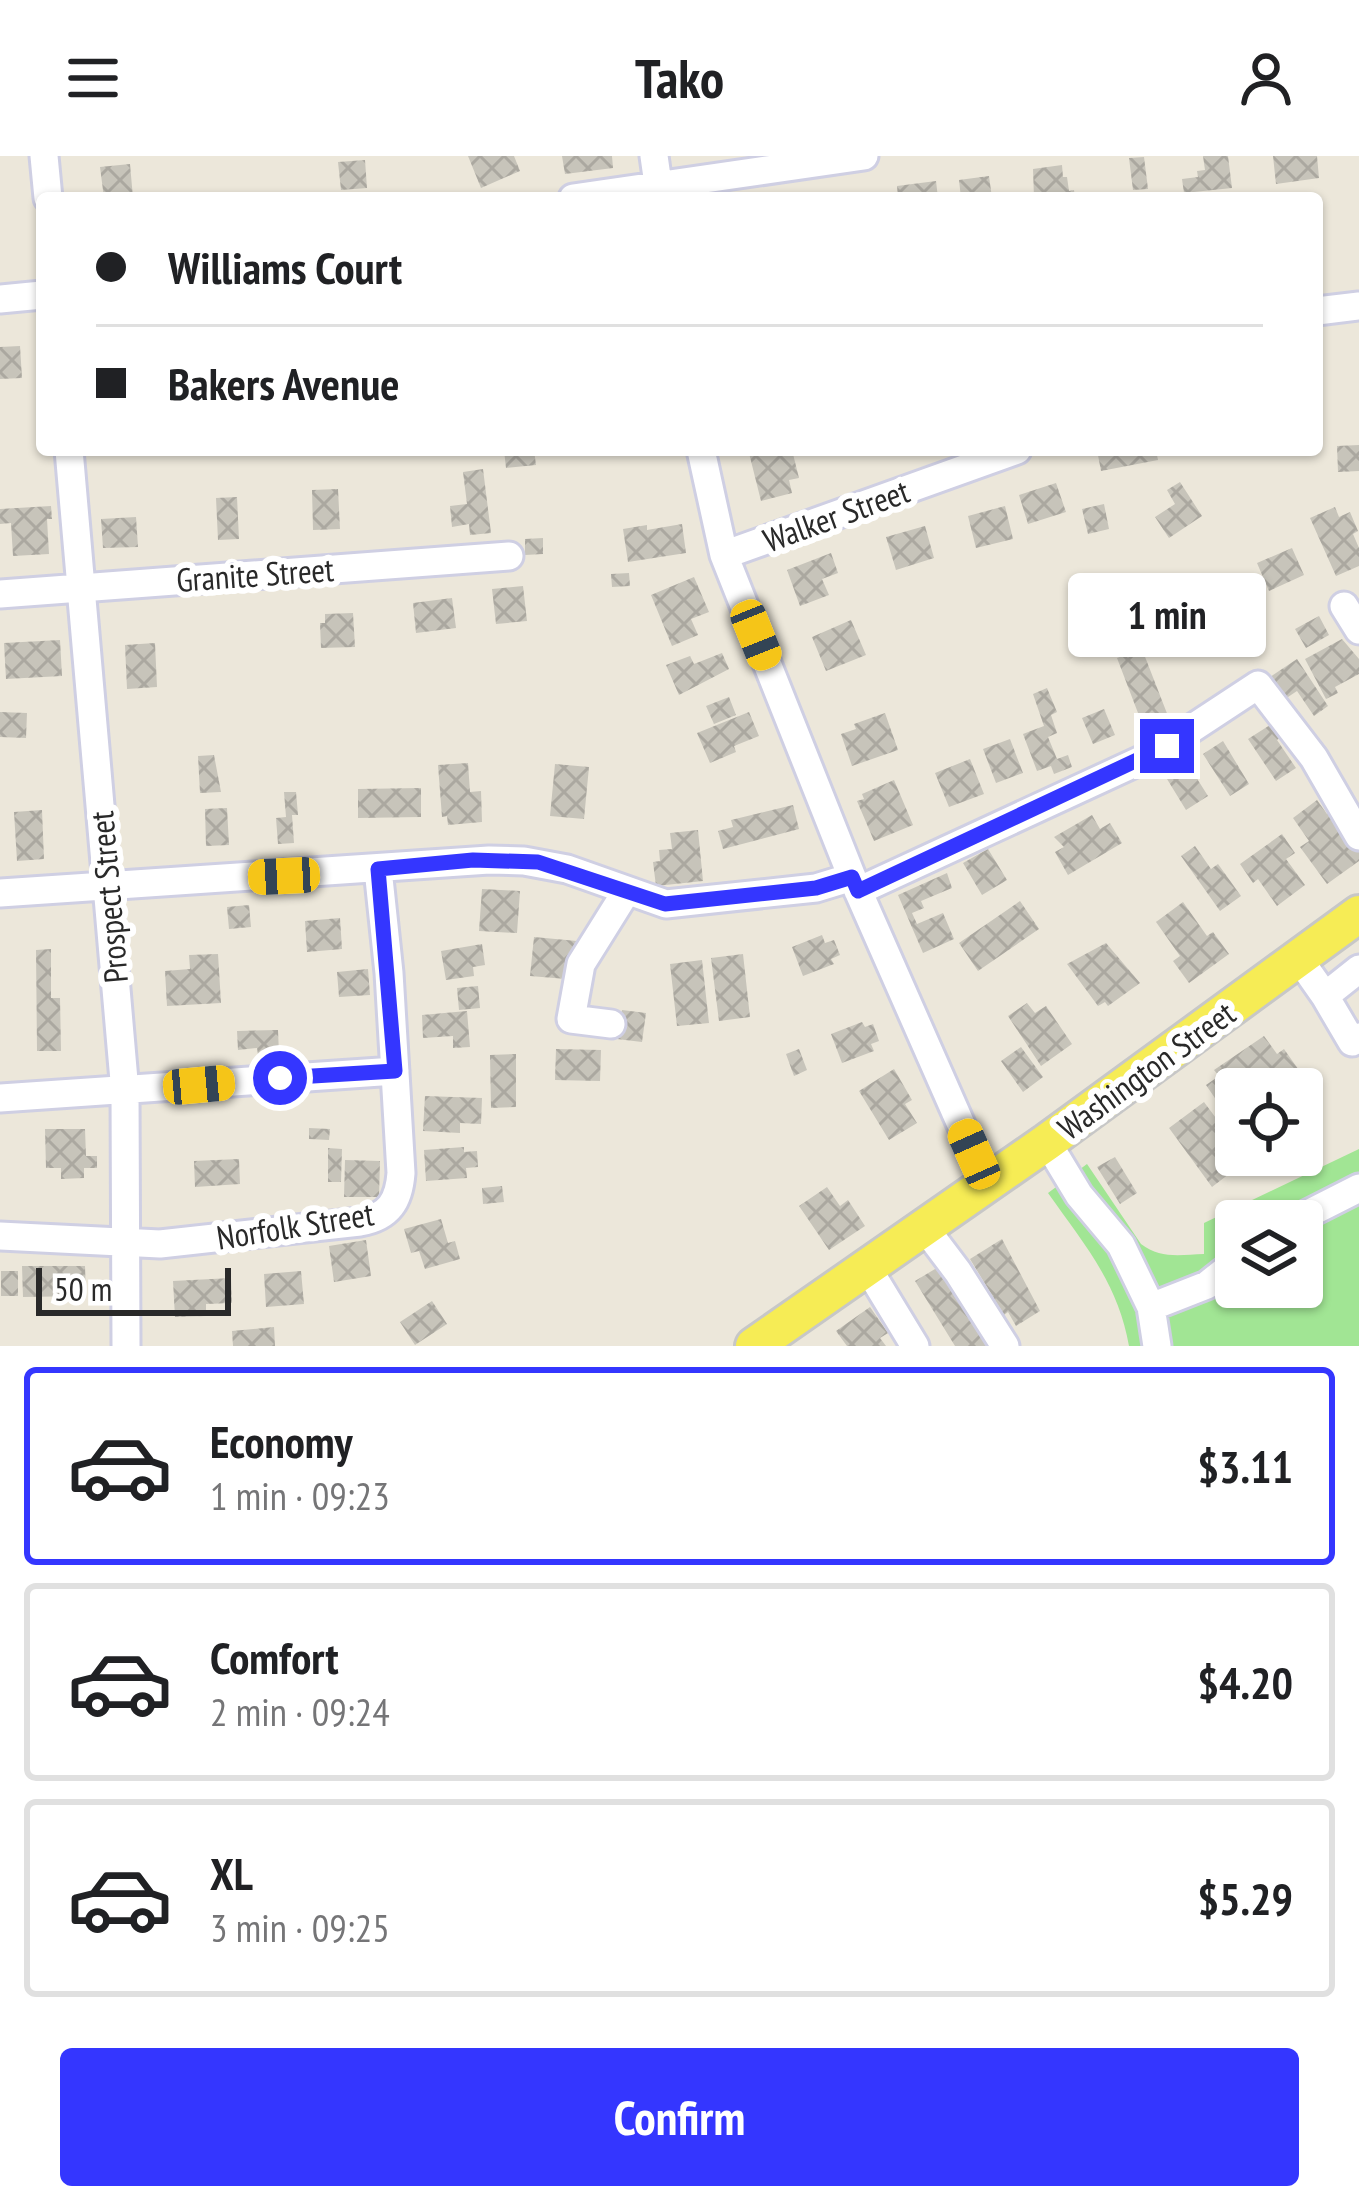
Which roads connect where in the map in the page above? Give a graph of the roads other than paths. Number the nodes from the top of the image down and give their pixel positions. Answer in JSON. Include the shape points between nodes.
{"nodes":[{"id":1,"x":44,"y":156,"type":"edge"},
{"id":2,"x":654,"y":156,"type":"edge"},
{"id":3,"x":864,"y":156,"type":"edge"},
{"id":4,"x":47,"y":192,"type":"edge"},
{"id":5,"x":659,"y":192,"type":"edge"},
{"id":6,"x":36,"y":295,"type":"edge"},
{"id":7,"x":0,"y":298,"type":"edge"},
{"id":8,"x":1359,"y":306,"type":"edge"},
{"id":9,"x":1323,"y":310,"type":"edge"},
{"id":10,"x":69,"y":456,"type":"edge"},
{"id":11,"x":702,"y":456,"type":"edge"},
{"id":12,"x":1000,"y":456,"type":"edge"},
{"id":13,"x":724,"y":555,"type":"junction"},
{"id":14,"x":509,"y":556,"type":"dead end"},
{"id":15,"x":80,"y":587,"type":"junction"},
{"id":16,"x":0,"y":594,"type":"edge"},
{"id":17,"x":1359,"y":836,"type":"edge"},
{"id":18,"x":378,"y":869,"type":"junction"},
{"id":19,"x":855,"y":884,"type":"junction"},
{"id":20,"x":107,"y":886,"type":"junction"},
{"id":21,"x":626,"y":892,"type":"junction"},
{"id":22,"x":0,"y":893,"type":"edge"},
{"id":23,"x":1359,"y":914,"type":"edge"},
{"id":24,"x":1298,"y":959,"type":"junction"},
{"id":25,"x":1359,"y":969,"type":"edge"},
{"id":26,"x":1325,"y":996,"type":"junction"},
{"id":27,"x":611,"y":1024,"type":"dead end"},
{"id":28,"x":1357,"y":1044,"type":"edge"},
{"id":29,"x":395,"y":1071,"type":"junction"},
{"id":30,"x":124,"y":1092,"type":"junction"},
{"id":31,"x":0,"y":1097,"type":"edge"},
{"id":32,"x":1047,"y":1142,"type":"junction"},
{"id":33,"x":991,"y":1181,"type":"junction"},
{"id":34,"x":1359,"y":1188,"type":"edge"},
{"id":35,"x":1323,"y":1206,"type":"edge"},
{"id":36,"x":924,"y":1227,"type":"junction"},
{"id":37,"x":0,"y":1236,"type":"edge"},
{"id":38,"x":127,"y":1244,"type":"junction"},
{"id":39,"x":867,"y":1267,"type":"junction"},
{"id":40,"x":1215,"y":1279,"type":"edge"},
{"id":41,"x":1151,"y":1307,"type":"junction"},
{"id":42,"x":126,"y":1346,"type":"edge"},
{"id":43,"x":754,"y":1346,"type":"edge"},
{"id":44,"x":915,"y":1346,"type":"edge"},
{"id":45,"x":1005,"y":1346,"type":"edge"},
{"id":46,"x":1157,"y":1346,"type":"edge"}],
"edges":[{"from":1,"to":4,"type":"street"},
{"from":2,"to":5,"type":"street"},
{"from":3,"to":5,"type":"street"},
{"from":6,"to":7,"type":"street"},
{"from":8,"to":9,"type":"street"},
{"from":10,"to":15,"type":"street","name":"Prospect Street"},
{"from":11,"to":13,"type":"street"},
{"from":12,"to":13,"type":"street","name":"Walker Street"},
{"from":13,"to":19,"type":"street"},
{"from":14,"to":15,"type":"street","name":"Granite Street"},
{"from":15,"to":16,"type":"street","name":"Granite Street"},
{"from":15,"to":20,"type":"street","name":"Prospect Street"},
{"from":17,"to":19,"type":"street","via":[[1258,685],[1150,756]]},
{"from":18,"to":20,"type":"street"},
{"from":18,"to":21,"type":"street","via":[[524,861]]},
{"from":18,"to":29,"type":"street","name":"Norfolk Street"},
{"from":19,"to":21,"type":"street","via":[[678,904]]},
{"from":19,"to":33,"type":"street"},
{"from":20,"to":22,"type":"street"},
{"from":20,"to":30,"type":"street","name":"Prospect Street"},
{"from":21,"to":27,"type":"street","via":[[581,964],[571,1018]]},
{"from":23,"to":24,"type":"main road","name":"Washington Street"},
{"from":24,"to":26,"type":"street"},
{"from":24,"to":32,"type":"main road","name":"Washington Street"},
{"from":25,"to":26,"type":"street"},
{"from":26,"to":28,"type":"street"},
{"from":29,"to":30,"type":"street"},
{"from":29,"to":38,"type":"street","name":"Norfolk Street","via":[[400,1184],[380,1217]]},
{"from":30,"to":31,"type":"street"},
{"from":30,"to":38,"type":"street","name":"Prospect Street"},
{"from":32,"to":33,"type":"main road","name":"Washington Street"},
{"from":32,"to":41,"type":"street","via":[[1121,1245]]},
{"from":33,"to":36,"type":"main road","name":"Washington Street"},
{"from":34,"to":35,"type":"street"},
{"from":36,"to":39,"type":"main road","name":"Washington Street"},
{"from":36,"to":45,"type":"street"},
{"from":37,"to":38,"type":"street","name":"Norfolk Street"},
{"from":38,"to":42,"type":"street","name":"Prospect Street"},
{"from":39,"to":43,"type":"main road","name":"Washington Street"},
{"from":39,"to":44,"type":"street"},
{"from":40,"to":41,"type":"street"},
{"from":41,"to":46,"type":"street"}]}
